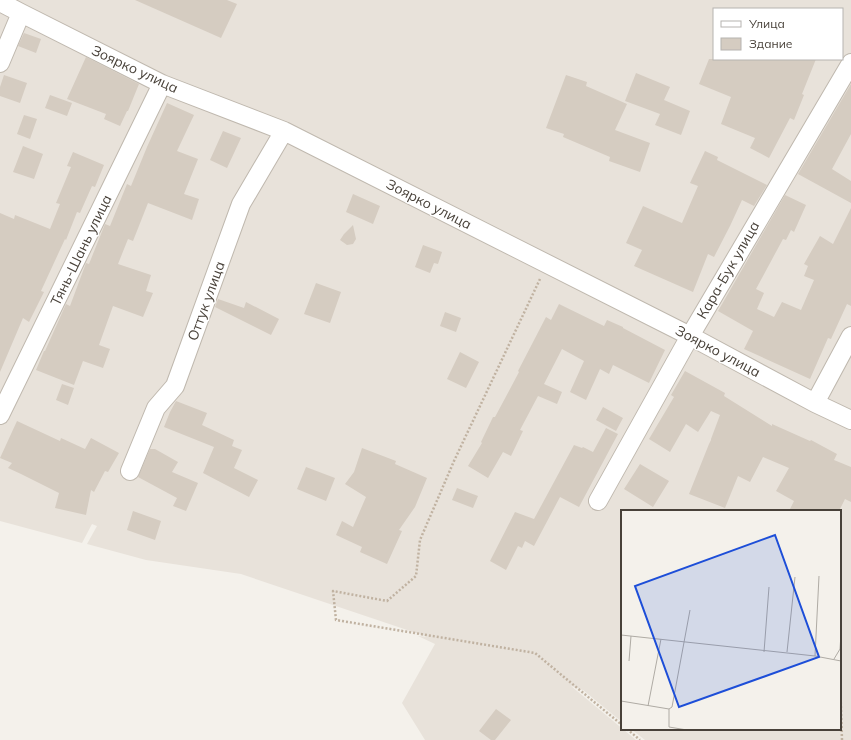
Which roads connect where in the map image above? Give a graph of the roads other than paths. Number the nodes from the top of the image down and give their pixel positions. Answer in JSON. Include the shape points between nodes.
{"nodes":[{"id":1,"x":0,"y":2,"type":"edge"},
{"id":2,"x":21,"y":13,"type":"junction"},
{"id":3,"x":0,"y":63,"type":"edge"},
{"id":4,"x":851,"y":63,"type":"edge"},
{"id":5,"x":162,"y":84,"type":"junction"},
{"id":6,"x":284,"y":131,"type":"junction"},
{"id":7,"x":690,"y":336,"type":"junction"},
{"id":8,"x":851,"y":336,"type":"edge"},
{"id":9,"x":815,"y":403,"type":"junction"},
{"id":10,"x":0,"y":415,"type":"edge"},
{"id":11,"x":851,"y":420,"type":"edge"},
{"id":12,"x":130,"y":471,"type":"dead end"},
{"id":13,"x":598,"y":501,"type":"dead end"}],
"edges":[{"from":1,"to":2,"type":"street","name":"Зоярко улица"},
{"from":2,"to":3,"type":"street"},
{"from":2,"to":5,"type":"street","name":"Зоярко улица"},
{"from":4,"to":7,"type":"street","name":"Кара-Бук улица"},
{"from":5,"to":6,"type":"street","name":"Зоярко улица"},
{"from":5,"to":10,"type":"street","name":"Тянь-Шань улица"},
{"from":6,"to":7,"type":"street","name":"Зоярко улица"},
{"from":6,"to":12,"type":"street","name":"Оттук улица","via":[[241,204],[175,386],[156,408]]},
{"from":7,"to":9,"type":"street","name":"Зоярко улица"},
{"from":7,"to":13,"type":"street","name":"Кара-Бук улица"},
{"from":8,"to":9,"type":"street"},
{"from":9,"to":11,"type":"street","name":"Зоярко улица"}]}
